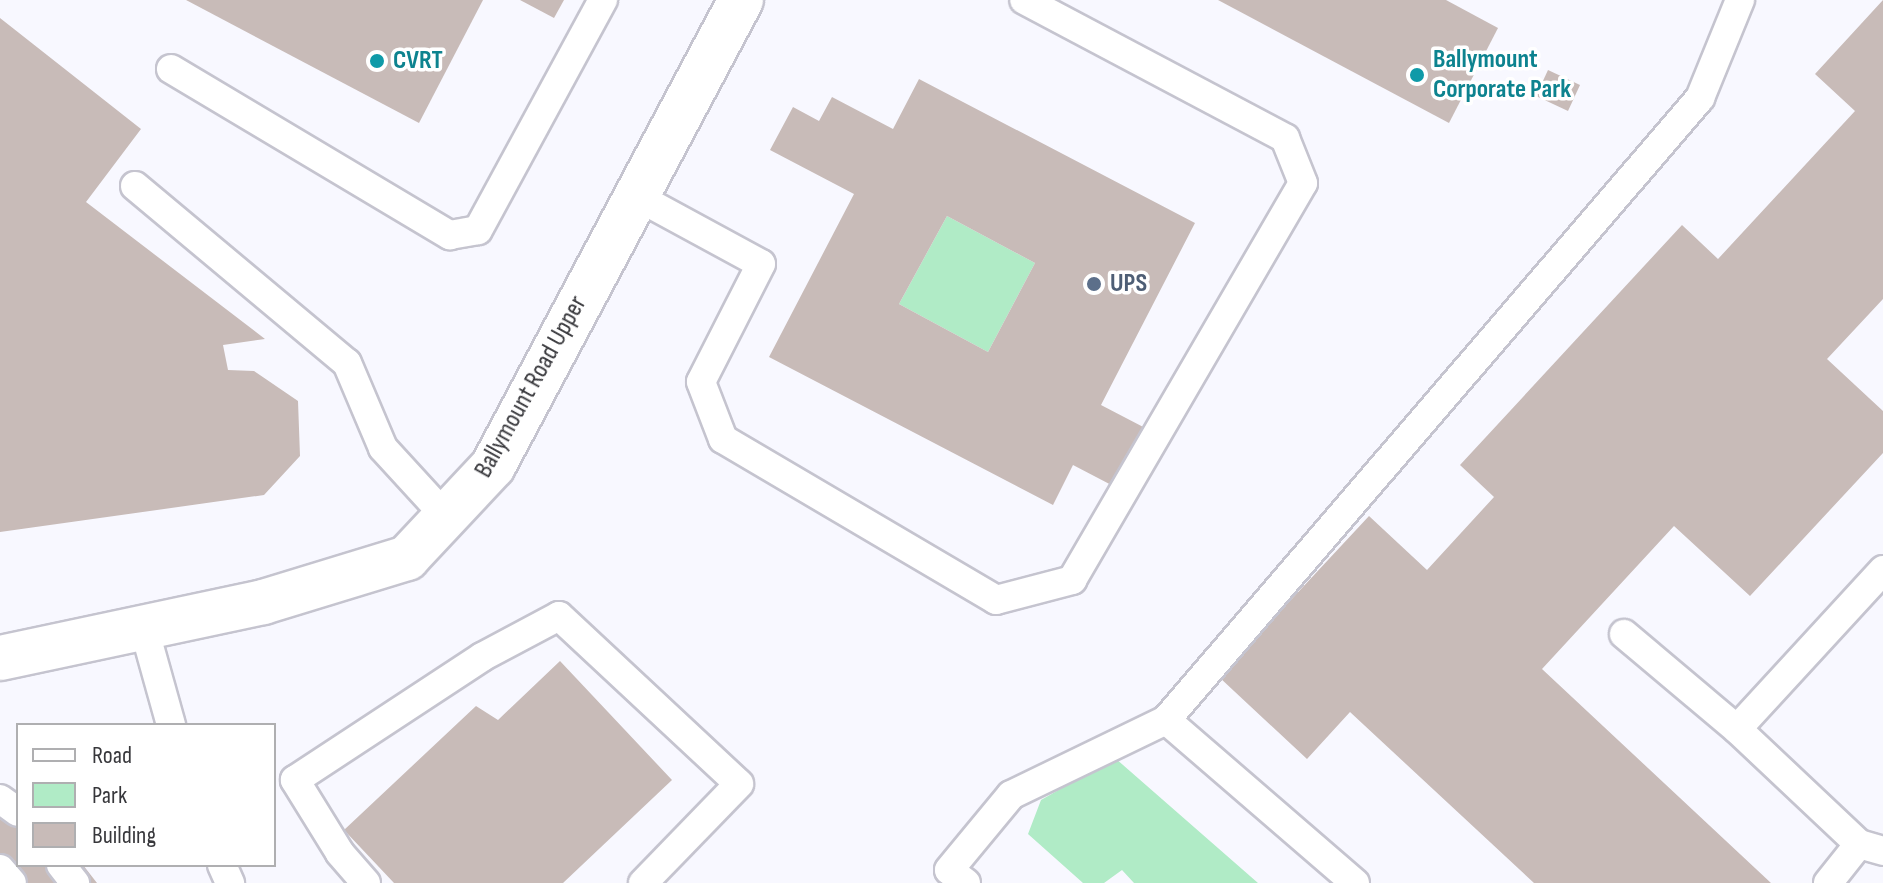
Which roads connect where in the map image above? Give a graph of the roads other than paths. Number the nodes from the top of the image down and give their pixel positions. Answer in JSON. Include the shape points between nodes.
{"nodes":[{"id":1,"x":603,"y":0,"type":"edge"},
{"id":2,"x":741,"y":0,"type":"edge"},
{"id":3,"x":1024,"y":0,"type":"edge"},
{"id":4,"x":1740,"y":0,"type":"edge"},
{"id":5,"x":171,"y":69,"type":"dead end"},
{"id":6,"x":135,"y":186,"type":"dead end"},
{"id":7,"x":636,"y":196,"type":"junction"},
{"id":8,"x":449,"y":520,"type":"junction"},
{"id":9,"x":1883,"y":570,"type":"edge"},
{"id":10,"x":144,"y":628,"type":"junction"},
{"id":11,"x":1624,"y":634,"type":"dead end"},
{"id":12,"x":0,"y":658,"type":"edge"},
{"id":13,"x":1166,"y":720,"type":"junction"},
{"id":14,"x":170,"y":723,"type":"edge"},
{"id":15,"x":1737,"y":729,"type":"junction"},
{"id":16,"x":1871,"y":847,"type":"edge"},
{"id":17,"x":63,"y":867,"type":"edge"},
{"id":18,"x":0,"y":869,"type":"edge"},
{"id":19,"x":12,"y":883,"type":"edge"},
{"id":20,"x":75,"y":883,"type":"edge"},
{"id":21,"x":366,"y":883,"type":"edge"},
{"id":22,"x":643,"y":883,"type":"edge"},
{"id":23,"x":966,"y":883,"type":"edge"},
{"id":24,"x":1355,"y":883,"type":"edge"},
{"id":25,"x":1828,"y":883,"type":"edge"}],
"edges":[{"from":1,"to":5,"type":"lane","via":[[478,230],[450,235]]},
{"from":2,"to":7,"type":"street","name":"Ballymount Road Upper"},
{"from":3,"to":7,"type":"lane","via":[[1285,138],[1303,183],[1072,580],[996,600],[723,439],[701,382],[761,264]]},
{"from":4,"to":13,"type":"lane","via":[[1700,98]]},
{"from":6,"to":8,"type":"lane","via":[[347,363],[383,448]]},
{"from":7,"to":8,"type":"street","name":"Ballymount Road Upper","via":[[493,466]]},
{"from":8,"to":10,"type":"street","name":"Ballymount Road Upper","via":[[407,558],[342,582]]},
{"from":9,"to":15,"type":"lane"},
{"from":10,"to":12,"type":"street","name":"Ballymount Road Upper"},
{"from":10,"to":14,"type":"lane"},
{"from":11,"to":15,"type":"lane"},
{"from":13,"to":23,"type":"lane","via":[[1011,795],[949,870]]},
{"from":13,"to":24,"type":"lane"},
{"from":15,"to":16,"type":"lane"},
{"from":16,"to":25,"type":"lane"},
{"from":17,"to":20,"type":"lane"},
{"from":18,"to":19,"type":"lane"},
{"from":21,"to":22,"type":"lane","via":[[340,853],[295,780],[482,657],[559,616],[739,784]]}]}
